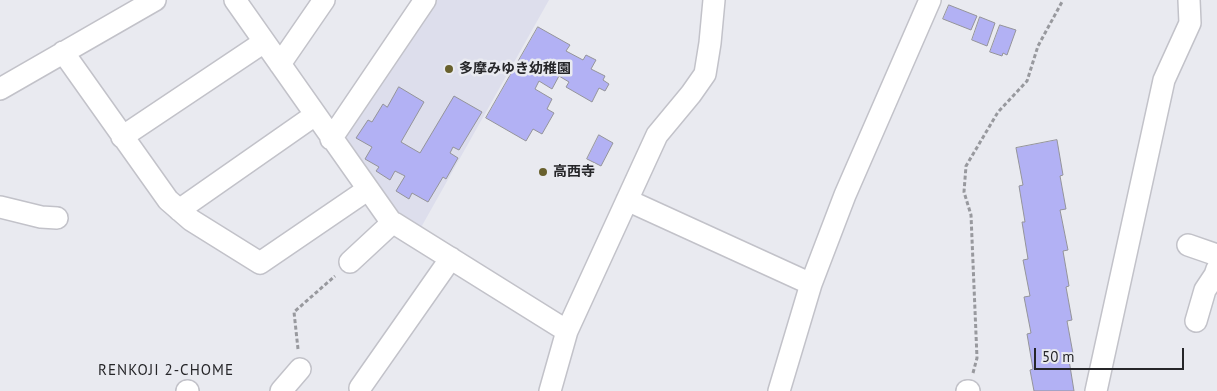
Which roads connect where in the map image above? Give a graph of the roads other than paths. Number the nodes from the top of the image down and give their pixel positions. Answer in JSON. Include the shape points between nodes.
{"nodes":[{"id":1,"x":155,"y":0,"type":"edge"},
{"id":2,"x":235,"y":0,"type":"edge"},
{"id":3,"x":324,"y":0,"type":"edge"},
{"id":4,"x":425,"y":0,"type":"edge"},
{"id":5,"x":714,"y":0,"type":"edge"},
{"id":6,"x":930,"y":0,"type":"edge"},
{"id":7,"x":1189,"y":0,"type":"edge"},
{"id":8,"x":264,"y":42,"type":"junction"},
{"id":9,"x":62,"y":52,"type":"junction"},
{"id":10,"x":280,"y":64,"type":"junction"},
{"id":11,"x":0,"y":89,"type":"edge"},
{"id":12,"x":315,"y":115,"type":"junction"},
{"id":13,"x":122,"y":137,"type":"junction"},
{"id":14,"x":331,"y":139,"type":"junction"},
{"id":15,"x":367,"y":190,"type":"junction"},
{"id":16,"x":627,"y":200,"type":"junction"},
{"id":17,"x":0,"y":207,"type":"edge"},
{"id":18,"x":179,"y":210,"type":"junction"},
{"id":19,"x":57,"y":218,"type":"dead end"},
{"id":20,"x":392,"y":223,"type":"junction"},
{"id":21,"x":1188,"y":245,"type":"dead end"},
{"id":22,"x":1217,"y":254,"type":"edge"},
{"id":23,"x":451,"y":258,"type":"junction"},
{"id":24,"x":350,"y":262,"type":"road end"},
{"id":25,"x":1217,"y":269,"type":"edge"},
{"id":26,"x":811,"y":284,"type":"junction"},
{"id":27,"x":1196,"y":321,"type":"dead end"},
{"id":28,"x":567,"y":331,"type":"junction"},
{"id":29,"x":300,"y":369,"type":"road end"},
{"id":30,"x":360,"y":388,"type":"dead end"},
{"id":31,"x":281,"y":391,"type":"edge"},
{"id":32,"x":550,"y":391,"type":"edge"},
{"id":33,"x":780,"y":391,"type":"edge"},
{"id":34,"x":1096,"y":391,"type":"edge"}],
"edges":[{"from":1,"to":9,"type":"street"},
{"from":2,"to":8,"type":"street"},
{"from":3,"to":10,"type":"street"},
{"from":4,"to":14,"type":"street"},
{"from":5,"to":16,"type":"street","via":[[705,74],[657,135]]},
{"from":6,"to":26,"type":"street","via":[[845,195]]},
{"from":7,"to":34,"type":"street","via":[[1190,23],[1164,80]]},
{"from":8,"to":10,"type":"street"},
{"from":8,"to":13,"type":"street"},
{"from":9,"to":11,"type":"street"},
{"from":9,"to":13,"type":"street"},
{"from":10,"to":12,"type":"street"},
{"from":12,"to":14,"type":"street"},
{"from":12,"to":18,"type":"street"},
{"from":13,"to":18,"type":"street","via":[[168,200]]},
{"from":14,"to":15,"type":"street"},
{"from":15,"to":18,"type":"street","via":[[260,263]]},
{"from":15,"to":20,"type":"street"},
{"from":16,"to":26,"type":"street"},
{"from":16,"to":28,"type":"street"},
{"from":17,"to":19,"type":"street"},
{"from":20,"to":23,"type":"street"},
{"from":20,"to":24,"type":"street"},
{"from":21,"to":22,"type":"street"},
{"from":23,"to":28,"type":"street"},
{"from":23,"to":30,"type":"street"},
{"from":25,"to":27,"type":"street","via":[[1205,290]]},
{"from":26,"to":33,"type":"street"},
{"from":28,"to":32,"type":"street"},
{"from":29,"to":31,"type":"street"}]}
